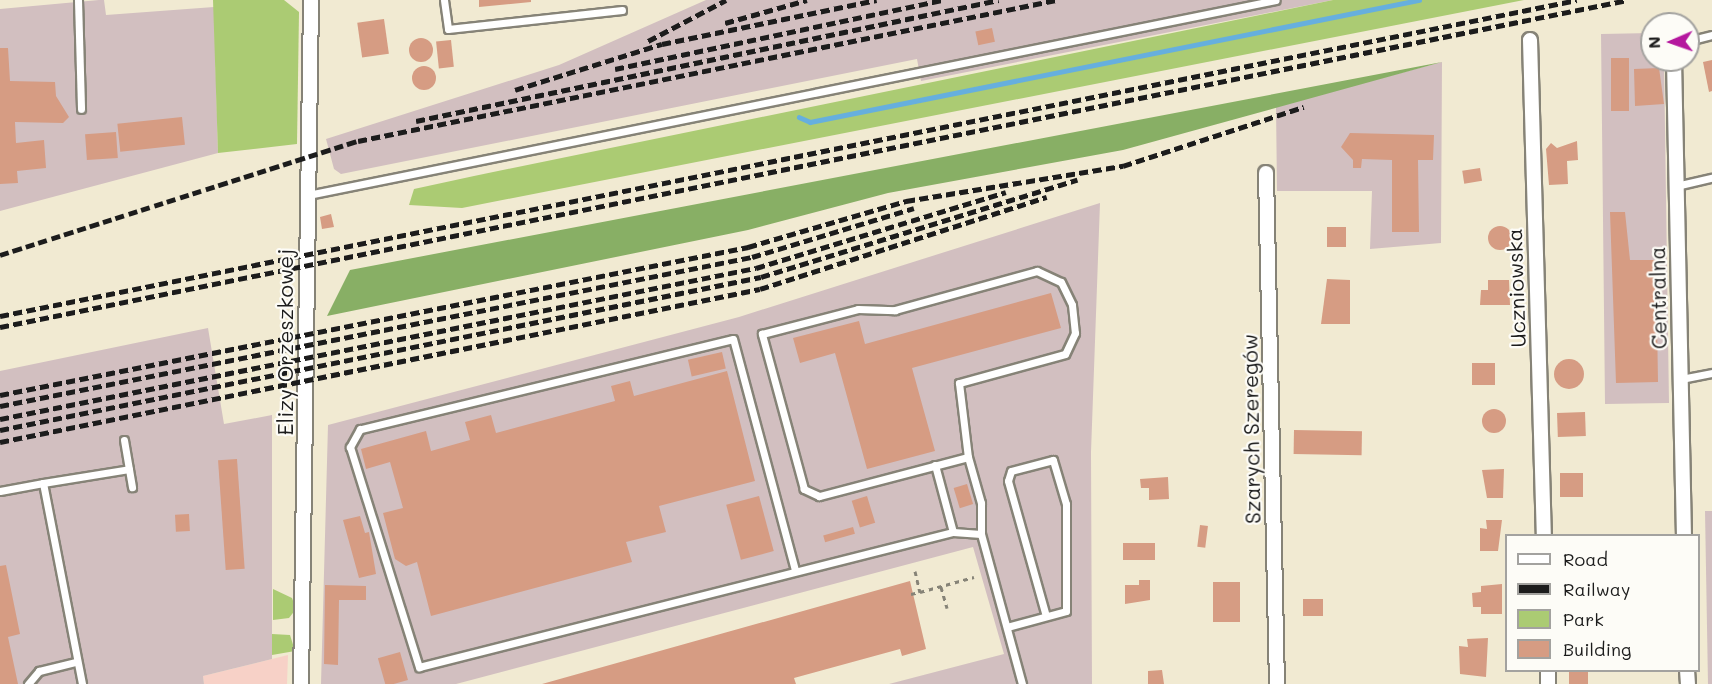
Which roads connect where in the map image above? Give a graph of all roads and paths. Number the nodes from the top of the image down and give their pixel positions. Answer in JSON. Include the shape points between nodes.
{"nodes":[{"id":1,"x":78,"y":0,"type":"edge"},
{"id":2,"x":311,"y":0,"type":"edge"},
{"id":3,"x":444,"y":0,"type":"edge"},
{"id":4,"x":1276,"y":0,"type":"edge"},
{"id":5,"x":622,"y":10,"type":"dead end"},
{"id":6,"x":1530,"y":40,"type":"dead end"},
{"id":7,"x":1674,"y":72,"type":"edge"},
{"id":8,"x":81,"y":109,"type":"dead end"},
{"id":9,"x":1266,"y":173,"type":"dead end"},
{"id":10,"x":1712,"y":178,"type":"edge"},
{"id":11,"x":1676,"y":186,"type":"junction"},
{"id":12,"x":308,"y":195,"type":"junction"},
{"id":13,"x":1712,"y":373,"type":"edge"},
{"id":14,"x":1681,"y":379,"type":"junction"},
{"id":15,"x":124,"y":440,"type":"dead end"},
{"id":16,"x":968,"y":457,"type":"junction"},
{"id":17,"x":935,"y":465,"type":"junction"},
{"id":18,"x":129,"y":469,"type":"junction"},
{"id":19,"x":43,"y":483,"type":"junction"},
{"id":20,"x":132,"y":488,"type":"dead end"},
{"id":21,"x":0,"y":491,"type":"edge"},
{"id":22,"x":953,"y":532,"type":"junction"},
{"id":23,"x":981,"y":534,"type":"junction"},
{"id":24,"x":1544,"y":534,"type":"edge"},
{"id":25,"x":1684,"y":534,"type":"edge"},
{"id":26,"x":795,"y":570,"type":"junction"},
{"id":27,"x":915,"y":571,"type":"dead end"},
{"id":28,"x":974,"y":577,"type":"dead end"},
{"id":29,"x":941,"y":587,"type":"junction"},
{"id":30,"x":920,"y":592,"type":"junction"},
{"id":31,"x":911,"y":594,"type":"dead end"},
{"id":32,"x":947,"y":609,"type":"dead end"},
{"id":33,"x":1046,"y":616,"type":"junction"},
{"id":34,"x":1007,"y":627,"type":"junction"},
{"id":35,"x":75,"y":662,"type":"junction"},
{"id":36,"x":28,"y":684,"type":"edge"},
{"id":37,"x":82,"y":684,"type":"edge"},
{"id":38,"x":301,"y":684,"type":"edge"},
{"id":39,"x":1022,"y":684,"type":"edge"},
{"id":40,"x":1277,"y":684,"type":"edge"}],
"edges":[{"from":1,"to":8,"type":"lane"},
{"from":2,"to":12,"type":"street","name":"Elizy Orzeszkowej"},
{"from":3,"to":5,"type":"lane","via":[[448,29]]},
{"from":4,"to":12,"type":"lane"},
{"from":6,"to":24,"type":"street","name":"Uczniowska"},
{"from":7,"to":11,"type":"street","name":"Centralna"},
{"from":9,"to":40,"type":"street","name":"Szarych Szeregów"},
{"from":10,"to":11,"type":"lane"},
{"from":11,"to":14,"type":"street","name":"Centralna"},
{"from":12,"to":38,"type":"street","name":"Elizy Orzeszkowej"},
{"from":13,"to":14,"type":"lane"},
{"from":14,"to":25,"type":"street","name":"Centralna"},
{"from":15,"to":18,"type":"lane"},
{"from":16,"to":17,"type":"lane"},
{"from":16,"to":17,"type":"lane","via":[[959,383],[1065,354],[1075,333],[1072,305],[1061,282],[1037,271],[895,310],[858,309],[762,334],[804,489],[819,496]]},
{"from":16,"to":23,"type":"lane","via":[[981,503]]},
{"from":17,"to":22,"type":"lane"},
{"from":18,"to":19,"type":"lane"},
{"from":18,"to":20,"type":"lane"},
{"from":19,"to":21,"type":"lane"},
{"from":19,"to":35,"type":"lane"},
{"from":22,"to":23,"type":"lane"},
{"from":22,"to":26,"type":"lane"},
{"from":23,"to":34,"type":"lane"},
{"from":26,"to":26,"type":"lane","via":[[419,667],[350,447],[360,429],[733,339]]},
{"from":27,"to":30,"type":"path"},
{"from":28,"to":29,"type":"path"},
{"from":29,"to":30,"type":"path"},
{"from":29,"to":32,"type":"path"},
{"from":30,"to":31,"type":"path"},
{"from":33,"to":33,"type":"lane","via":[[1066,611],[1066,504],[1053,460],[1011,471],[1008,481]]},
{"from":33,"to":34,"type":"lane"},
{"from":34,"to":39,"type":"lane"},
{"from":35,"to":36,"type":"lane","via":[[39,671]]},
{"from":35,"to":37,"type":"lane"}]}
